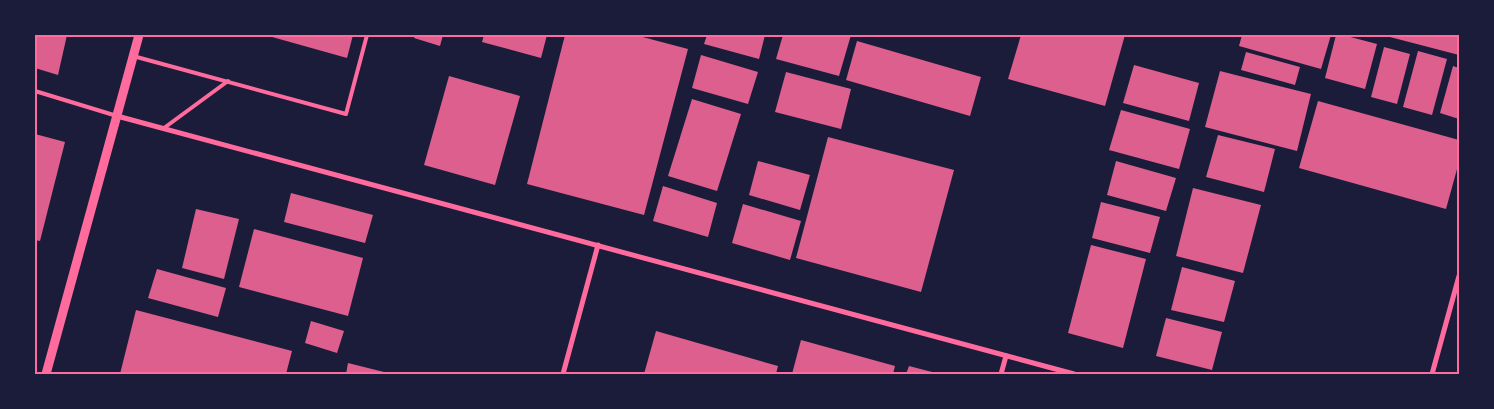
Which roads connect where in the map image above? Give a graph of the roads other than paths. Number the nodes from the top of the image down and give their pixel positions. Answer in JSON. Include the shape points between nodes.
{"nodes":[{"id":1,"x":367,"y":35,"type":"edge"},
{"id":2,"x":136,"y":36,"type":"edge"},
{"id":3,"x":133,"y":56,"type":"junction"},
{"id":4,"x":228,"y":81,"type":"junction"},
{"id":5,"x":35,"y":91,"type":"edge"},
{"id":6,"x":117,"y":116,"type":"junction"},
{"id":7,"x":164,"y":128,"type":"junction"},
{"id":8,"x":598,"y":245,"type":"junction"},
{"id":9,"x":1459,"y":276,"type":"edge"},
{"id":10,"x":1006,"y":356,"type":"junction"},
{"id":11,"x":46,"y":374,"type":"edge"},
{"id":12,"x":563,"y":374,"type":"edge"},
{"id":13,"x":1001,"y":374,"type":"edge"},
{"id":14,"x":1074,"y":374,"type":"edge"},
{"id":15,"x":1432,"y":374,"type":"edge"}],
"edges":[{"from":1,"to":4,"type":"lane","via":[[346,114]]},
{"from":2,"to":3,"type":"street"},
{"from":3,"to":4,"type":"lane"},
{"from":3,"to":6,"type":"street"},
{"from":4,"to":7,"type":"lane"},
{"from":5,"to":6,"type":"lane"},
{"from":6,"to":7,"type":"street"},
{"from":6,"to":11,"type":"street"},
{"from":7,"to":8,"type":"street"},
{"from":8,"to":10,"type":"street"},
{"from":8,"to":12,"type":"street"},
{"from":9,"to":15,"type":"street"},
{"from":10,"to":13,"type":"street"},
{"from":10,"to":14,"type":"street"}]}
